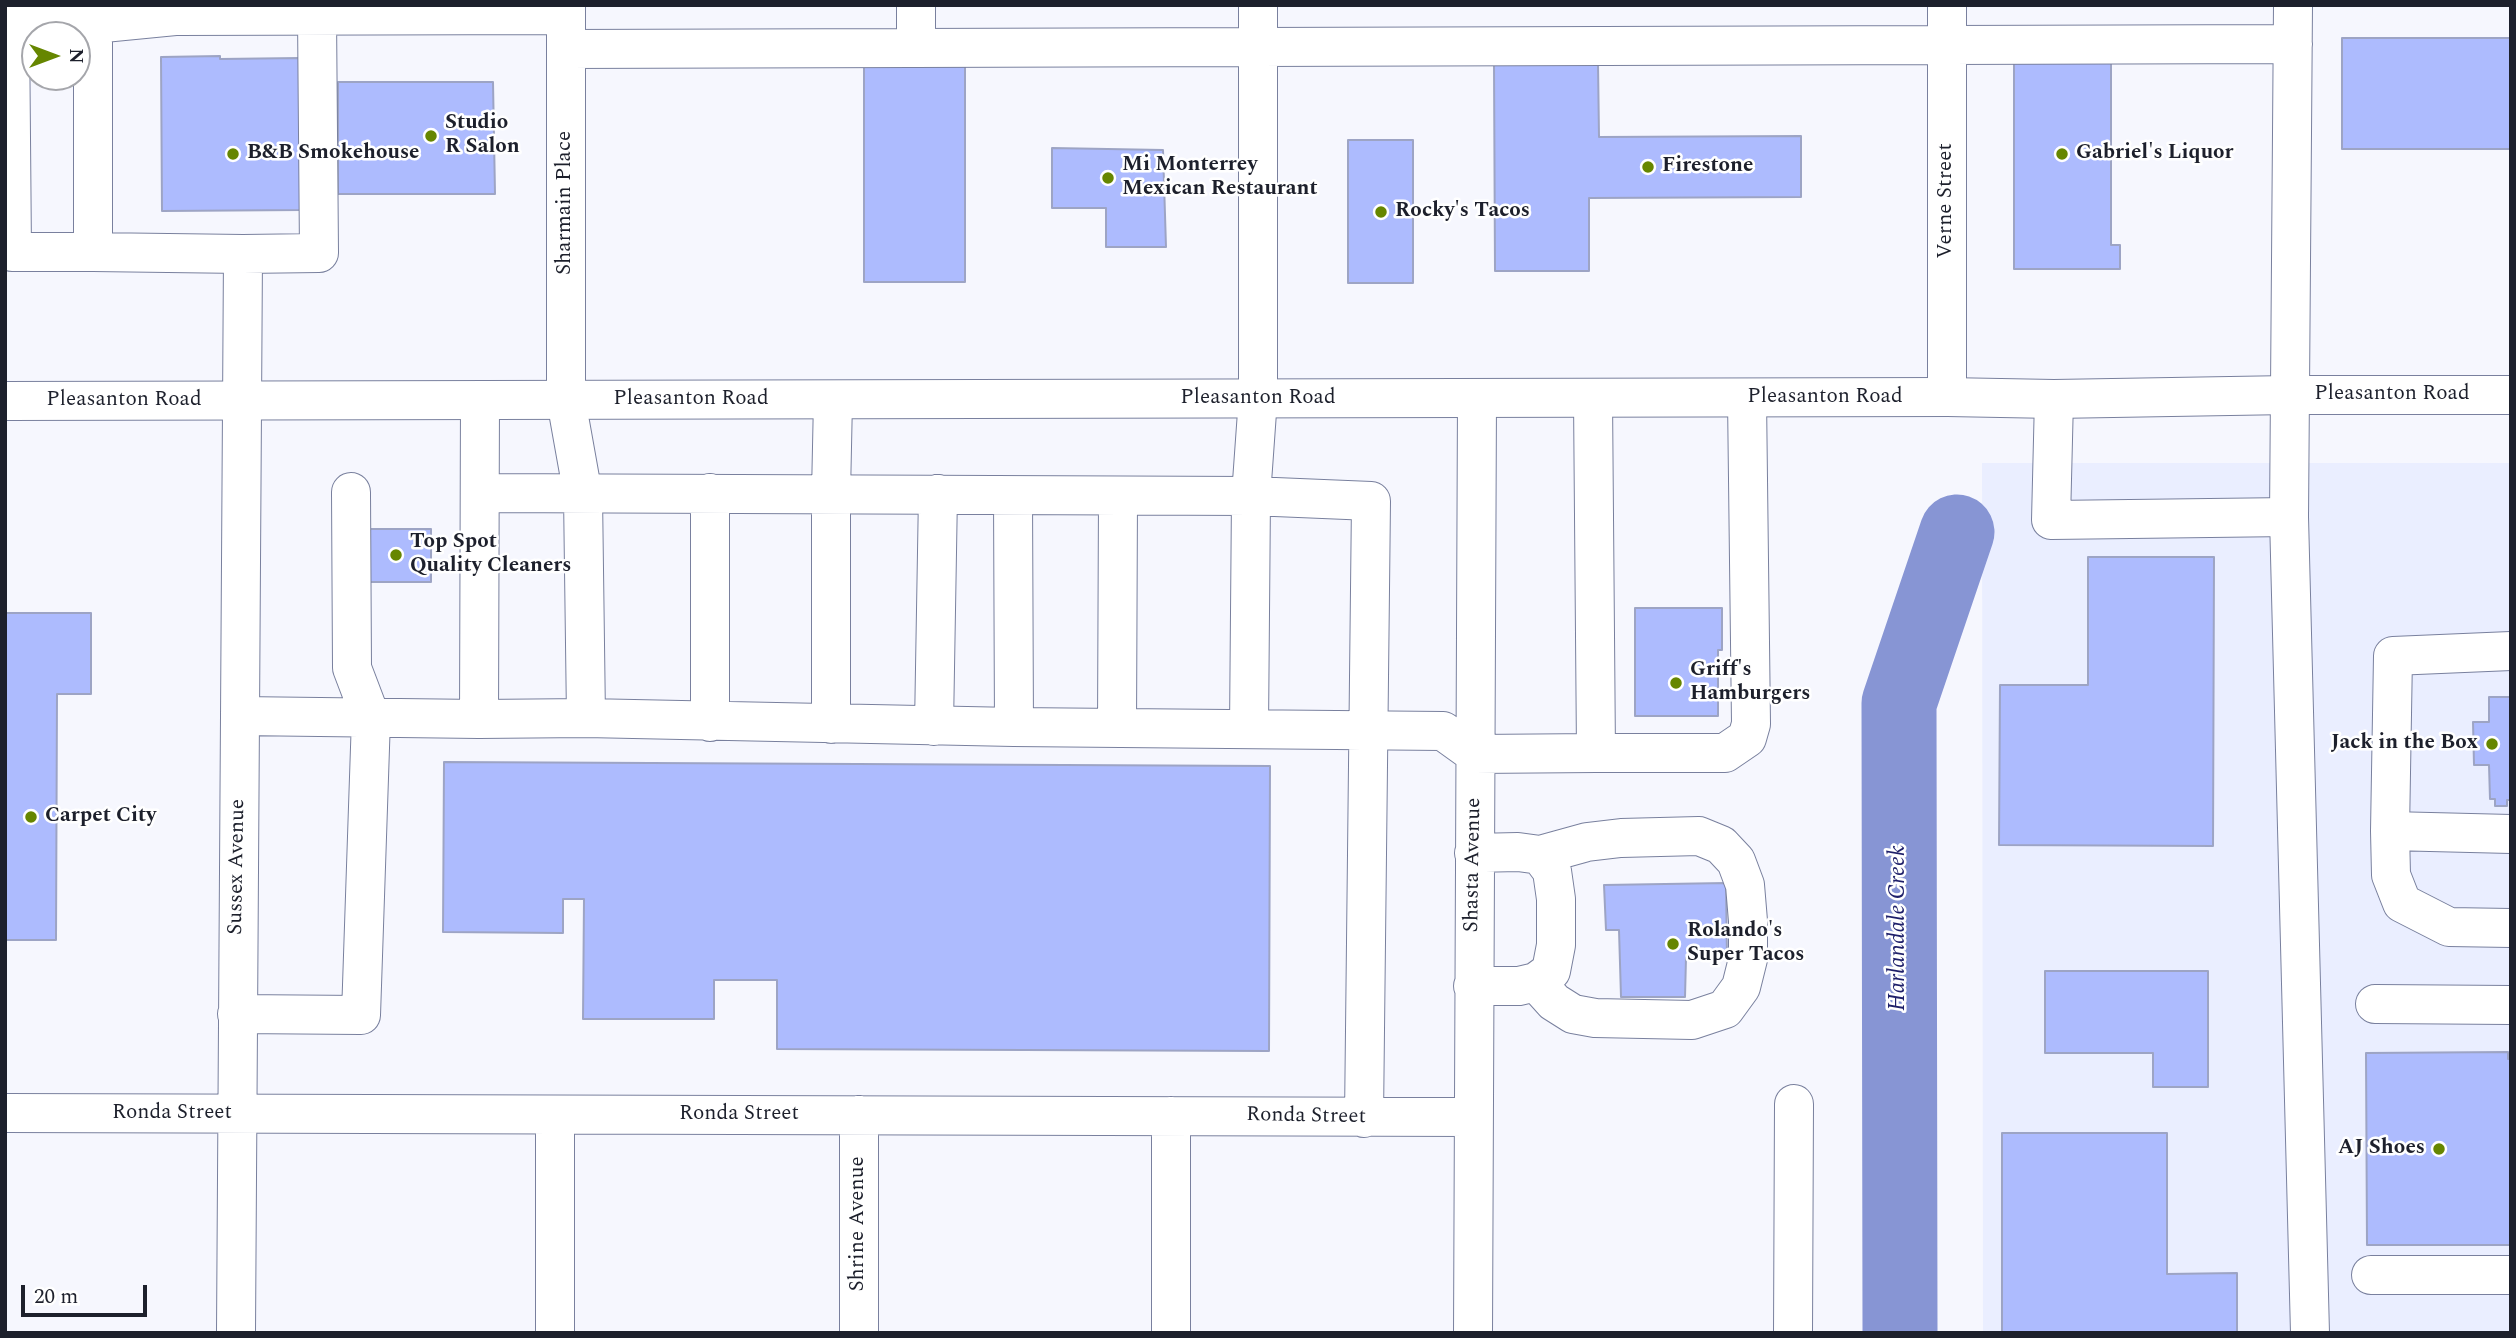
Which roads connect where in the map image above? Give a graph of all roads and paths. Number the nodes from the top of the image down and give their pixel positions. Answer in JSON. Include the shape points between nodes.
{"nodes":[{"id":1,"x":916,"y":5,"type":"edge"},
{"id":2,"x":1258,"y":5,"type":"edge"},
{"id":3,"x":1947,"y":5,"type":"edge"},
{"id":4,"x":2293,"y":5,"type":"edge"},
{"id":5,"x":317,"y":15,"type":"junction"},
{"id":6,"x":566,"y":23,"type":"edge"},
{"id":7,"x":93,"y":24,"type":"junction"},
{"id":8,"x":2293,"y":44,"type":"junction"},
{"id":9,"x":1947,"y":45,"type":"junction"},
{"id":10,"x":916,"y":47,"type":"junction"},
{"id":11,"x":1258,"y":47,"type":"junction"},
{"id":12,"x":7,"y":53,"type":"edge"},
{"id":13,"x":93,"y":252,"type":"junction"},
{"id":14,"x":243,"y":254,"type":"junction"},
{"id":15,"x":2289,"y":395,"type":"junction"},
{"id":16,"x":2511,"y":395,"type":"edge"},
{"id":17,"x":1947,"y":397,"type":"junction"},
{"id":18,"x":1258,"y":398,"type":"junction"},
{"id":19,"x":1477,"y":398,"type":"junction"},
{"id":20,"x":1593,"y":398,"type":"junction"},
{"id":21,"x":1747,"y":398,"type":"junction"},
{"id":22,"x":2054,"y":399,"type":"junction"},
{"id":23,"x":480,"y":400,"type":"junction"},
{"id":24,"x":566,"y":400,"type":"junction"},
{"id":25,"x":833,"y":400,"type":"junction"},
{"id":26,"x":5,"y":401,"type":"edge"},
{"id":27,"x":243,"y":401,"type":"junction"},
{"id":28,"x":351,"y":492,"type":"dead end"},
{"id":29,"x":480,"y":493,"type":"junction"},
{"id":30,"x":710,"y":493,"type":"junction"},
{"id":31,"x":831,"y":494,"type":"junction"},
{"id":32,"x":938,"y":494,"type":"junction"},
{"id":33,"x":583,"y":495,"type":"junction"},
{"id":34,"x":1013,"y":496,"type":"junction"},
{"id":35,"x":1251,"y":496,"type":"junction"},
{"id":36,"x":1118,"y":497,"type":"junction"},
{"id":37,"x":2289,"y":517,"type":"junction"},
{"id":38,"x":2511,"y":651,"type":"edge"},
{"id":39,"x":240,"y":716,"type":"junction"},
{"id":40,"x":371,"y":718,"type":"junction"},
{"id":41,"x":586,"y":718,"type":"junction"},
{"id":42,"x":480,"y":719,"type":"junction"},
{"id":43,"x":710,"y":722,"type":"junction"},
{"id":44,"x":831,"y":724,"type":"junction"},
{"id":45,"x":934,"y":726,"type":"junction"},
{"id":46,"x":1014,"y":727,"type":"junction"},
{"id":47,"x":1117,"y":727,"type":"junction"},
{"id":48,"x":1249,"y":729,"type":"junction"},
{"id":49,"x":1367,"y":732,"type":"junction"},
{"id":50,"x":1596,"y":752,"type":"junction"},
{"id":51,"x":1475,"y":754,"type":"junction"},
{"id":52,"x":2390,"y":831,"type":"junction"},
{"id":53,"x":2511,"y":834,"type":"edge"},
{"id":54,"x":1474,"y":853,"type":"junction"},
{"id":55,"x":1540,"y":855,"type":"junction"},
{"id":56,"x":2511,"y":928,"type":"edge"},
{"id":57,"x":1536,"y":982,"type":"junction"},
{"id":58,"x":1473,"y":986,"type":"junction"},
{"id":59,"x":2375,"y":1004,"type":"dead end"},
{"id":60,"x":2511,"y":1005,"type":"edge"},
{"id":61,"x":236,"y":1014,"type":"junction"},
{"id":62,"x":1794,"y":1104,"type":"dead end"},
{"id":63,"x":5,"y":1113,"type":"edge"},
{"id":64,"x":236,"y":1114,"type":"junction"},
{"id":65,"x":555,"y":1115,"type":"junction"},
{"id":66,"x":859,"y":1115,"type":"junction"},
{"id":67,"x":1171,"y":1116,"type":"junction"},
{"id":68,"x":1472,"y":1117,"type":"junction"},
{"id":69,"x":1364,"y":1118,"type":"junction"},
{"id":70,"x":2371,"y":1275,"type":"dead end"},
{"id":71,"x":2511,"y":1275,"type":"edge"},
{"id":72,"x":236,"y":1333,"type":"edge"},
{"id":73,"x":555,"y":1333,"type":"edge"},
{"id":74,"x":859,"y":1333,"type":"edge"},
{"id":75,"x":1171,"y":1333,"type":"edge"},
{"id":76,"x":1473,"y":1333,"type":"edge"},
{"id":77,"x":1793,"y":1333,"type":"edge"},
{"id":78,"x":2310,"y":1333,"type":"edge"}],
"edges":[{"from":1,"to":10,"type":"street"},
{"from":2,"to":11,"type":"street"},
{"from":3,"to":9,"type":"street","name":"Verne Street"},
{"from":4,"to":8,"type":"street"},
{"from":5,"to":6,"type":"street"},
{"from":5,"to":7,"type":"street","via":[[175,16]]},
{"from":5,"to":14,"type":"street","via":[[319,253]]},
{"from":6,"to":10,"type":"street"},
{"from":6,"to":24,"type":"street","name":"Sharmain Place"},
{"from":7,"to":12,"type":"street","via":[[10,24]]},
{"from":7,"to":13,"type":"street"},
{"from":8,"to":9,"type":"street"},
{"from":8,"to":15,"type":"street"},
{"from":9,"to":11,"type":"street"},
{"from":9,"to":17,"type":"street","name":"Verne Street"},
{"from":10,"to":11,"type":"street"},
{"from":11,"to":18,"type":"street"},
{"from":12,"to":13,"type":"street","via":[[12,252]]},
{"from":13,"to":14,"type":"street"},
{"from":14,"to":27,"type":"street","name":"Sussex Avenue"},
{"from":15,"to":16,"type":"street","name":"Pleasanton Road"},
{"from":15,"to":22,"type":"street","name":"Pleasanton Road"},
{"from":15,"to":37,"type":"street"},
{"from":17,"to":21,"type":"street","name":"Pleasanton Road"},
{"from":17,"to":22,"type":"street","name":"Pleasanton Road"},
{"from":18,"to":19,"type":"street","name":"Pleasanton Road"},
{"from":18,"to":25,"type":"street","name":"Pleasanton Road"},
{"from":18,"to":35,"type":"street"},
{"from":19,"to":20,"type":"street","name":"Pleasanton Road"},
{"from":19,"to":51,"type":"street","name":"Shasta Avenue"},
{"from":20,"to":21,"type":"street","name":"Pleasanton Road"},
{"from":20,"to":50,"type":"street"},
{"from":21,"to":50,"type":"street","via":[[1751,724],[1747,738],[1725,752]]},
{"from":22,"to":37,"type":"street","via":[[2051,520]]},
{"from":23,"to":24,"type":"street","name":"Pleasanton Road"},
{"from":23,"to":27,"type":"street","name":"Pleasanton Road"},
{"from":23,"to":29,"type":"street"},
{"from":24,"to":25,"type":"street","name":"Pleasanton Road"},
{"from":24,"to":33,"type":"street","name":"Sharmain Place"},
{"from":25,"to":31,"type":"street"},
{"from":26,"to":27,"type":"street","name":"Pleasanton Road"},
{"from":27,"to":39,"type":"street","name":"Sussex Avenue"},
{"from":28,"to":40,"type":"street","via":[[352,667]]},
{"from":29,"to":33,"type":"street"},
{"from":29,"to":42,"type":"street"},
{"from":30,"to":31,"type":"street"},
{"from":30,"to":33,"type":"street"},
{"from":30,"to":43,"type":"street"},
{"from":31,"to":32,"type":"street"},
{"from":31,"to":44,"type":"street"},
{"from":32,"to":34,"type":"street"},
{"from":32,"to":45,"type":"street"},
{"from":33,"to":41,"type":"street","name":"Sharmain Place"},
{"from":34,"to":36,"type":"street"},
{"from":34,"to":46,"type":"street"},
{"from":35,"to":36,"type":"street"},
{"from":35,"to":48,"type":"street"},
{"from":35,"to":49,"type":"street","via":[[1371,501]]},
{"from":36,"to":47,"type":"street"},
{"from":37,"to":78,"type":"street"},
{"from":38,"to":52,"type":"street","via":[[2393,656]]},
{"from":39,"to":40,"type":"street"},
{"from":39,"to":61,"type":"street","name":"Sussex Avenue"},
{"from":40,"to":42,"type":"street"},
{"from":40,"to":61,"type":"street","via":[[361,1016]]},
{"from":41,"to":42,"type":"street"},
{"from":41,"to":43,"type":"street"},
{"from":43,"to":44,"type":"street"},
{"from":44,"to":45,"type":"street"},
{"from":45,"to":46,"type":"street"},
{"from":46,"to":47,"type":"street"},
{"from":47,"to":48,"type":"street"},
{"from":48,"to":49,"type":"street"},
{"from":49,"to":51,"type":"street","via":[[1443,731]]},
{"from":49,"to":69,"type":"street"},
{"from":50,"to":51,"type":"street"},
{"from":51,"to":54,"type":"street","name":"Shasta Avenue"},
{"from":52,"to":53,"type":"street"},
{"from":52,"to":56,"type":"street","via":[[2391,875],[2402,903],[2449,927]]},
{"from":54,"to":55,"type":"street"},
{"from":54,"to":58,"type":"street","name":"Shasta Avenue"},
{"from":55,"to":57,"type":"street","via":[[1552,871],[1556,945],[1551,971]]},
{"from":55,"to":57,"type":"street","via":[[1621,838],[1699,836],[1720,845],[1736,861],[1745,885],[1748,959],[1741,987],[1725,1009],[1692,1020],[1573,1014]]},
{"from":57,"to":58,"type":"street"},
{"from":58,"to":68,"type":"street","name":"Shasta Avenue"},
{"from":59,"to":60,"type":"street"},
{"from":61,"to":64,"type":"street","name":"Sussex Avenue"},
{"from":62,"to":77,"type":"street"},
{"from":63,"to":64,"type":"street","name":"Ronda Street"},
{"from":64,"to":65,"type":"street","name":"Ronda Street"},
{"from":64,"to":72,"type":"street","name":"Sussex Avenue"},
{"from":65,"to":66,"type":"street","name":"Ronda Street"},
{"from":65,"to":73,"type":"street"},
{"from":66,"to":67,"type":"street","name":"Ronda Street"},
{"from":66,"to":74,"type":"street","name":"Shrine Avenue"},
{"from":67,"to":69,"type":"street","name":"Ronda Street"},
{"from":67,"to":75,"type":"street"},
{"from":68,"to":69,"type":"street","name":"Ronda Street"},
{"from":68,"to":76,"type":"street","name":"Shasta Avenue"},
{"from":70,"to":71,"type":"street"}]}
